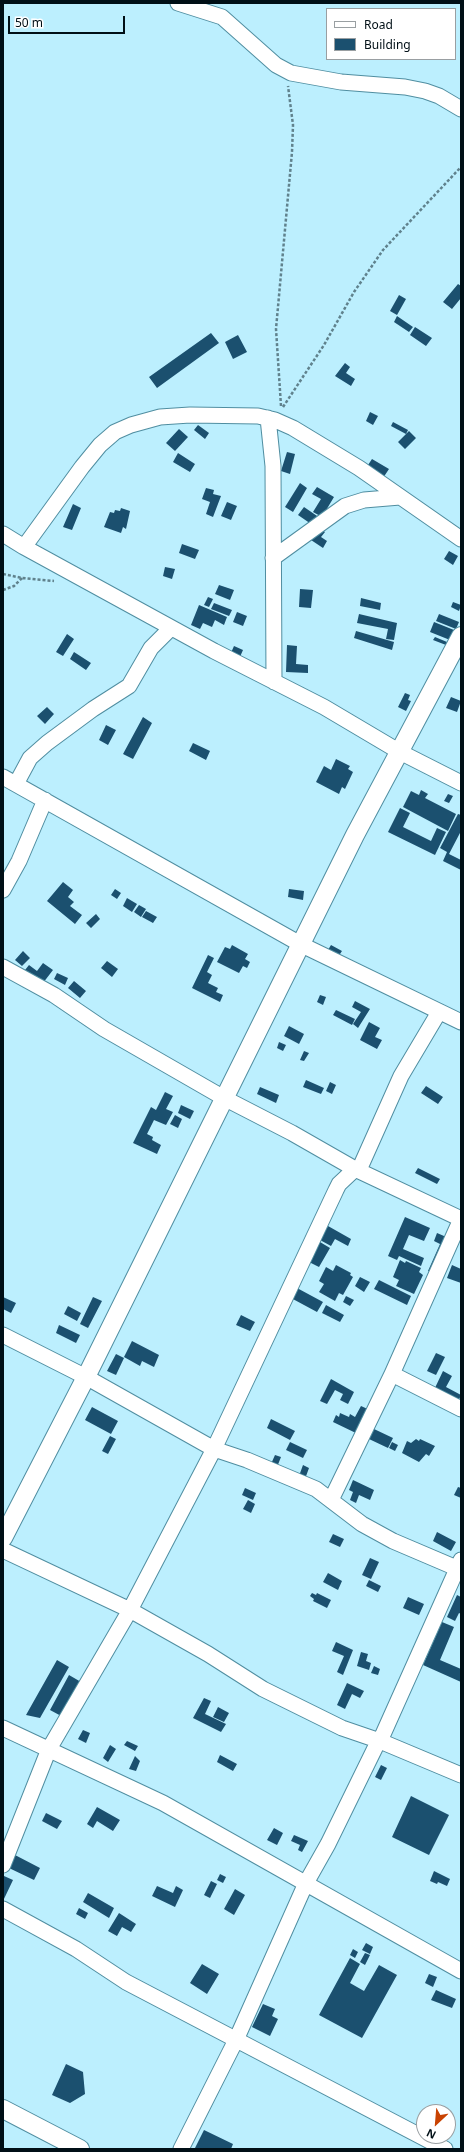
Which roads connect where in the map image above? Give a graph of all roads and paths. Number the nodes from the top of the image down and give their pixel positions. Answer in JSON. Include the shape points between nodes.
{"nodes":[{"id":1,"x":178,"y":3,"type":"edge"},
{"id":2,"x":284,"y":70,"type":"junction"},
{"id":3,"x":461,"y":108,"type":"edge"},
{"id":4,"x":461,"y":167,"type":"edge"},
{"id":5,"x":268,"y":418,"type":"junction"},
{"id":6,"x":400,"y":497,"type":"junction"},
{"id":7,"x":3,"y":534,"type":"edge"},
{"id":8,"x":461,"y":539,"type":"edge"},
{"id":9,"x":24,"y":548,"type":"junction"},
{"id":10,"x":273,"y":558,"type":"junction"},
{"id":11,"x":3,"y":574,"type":"edge"},
{"id":12,"x":22,"y":578,"type":"junction"},
{"id":13,"x":56,"y":581,"type":"dead end"},
{"id":14,"x":3,"y":590,"type":"edge"},
{"id":15,"x":171,"y":628,"type":"junction"},
{"id":16,"x":461,"y":636,"type":"edge"},
{"id":17,"x":274,"y":682,"type":"junction"},
{"id":18,"x":400,"y":752,"type":"junction"},
{"id":19,"x":9,"y":780,"type":"edge"},
{"id":20,"x":461,"y":783,"type":"edge"},
{"id":21,"x":45,"y":800,"type":"junction"},
{"id":22,"x":3,"y":890,"type":"edge"},
{"id":23,"x":302,"y":945,"type":"junction"},
{"id":24,"x":3,"y":967,"type":"edge"},
{"id":25,"x":439,"y":1012,"type":"junction"},
{"id":26,"x":461,"y":1022,"type":"edge"},
{"id":27,"x":224,"y":1098,"type":"junction"},
{"id":28,"x":357,"y":1170,"type":"junction"},
{"id":29,"x":461,"y":1219,"type":"edge"},
{"id":30,"x":3,"y":1335,"type":"edge"},
{"id":31,"x":392,"y":1374,"type":"junction"},
{"id":32,"x":86,"y":1377,"type":"junction"},
{"id":33,"x":461,"y":1409,"type":"edge"},
{"id":34,"x":214,"y":1449,"type":"junction"},
{"id":35,"x":331,"y":1500,"type":"junction"},
{"id":36,"x":3,"y":1538,"type":"edge"},
{"id":37,"x":3,"y":1550,"type":"edge"},
{"id":38,"x":460,"y":1566,"type":"edge"},
{"id":39,"x":130,"y":1610,"type":"junction"},
{"id":40,"x":3,"y":1728,"type":"edge"},
{"id":41,"x":380,"y":1740,"type":"junction"},
{"id":42,"x":50,"y":1749,"type":"junction"},
{"id":43,"x":461,"y":1776,"type":"edge"},
{"id":44,"x":3,"y":1865,"type":"edge"},
{"id":45,"x":306,"y":1883,"type":"junction"},
{"id":46,"x":3,"y":1909,"type":"edge"},
{"id":47,"x":461,"y":1971,"type":"edge"},
{"id":48,"x":236,"y":2040,"type":"junction"},
{"id":49,"x":3,"y":2109,"type":"edge"},
{"id":50,"x":80,"y":2149,"type":"edge"},
{"id":51,"x":181,"y":2149,"type":"edge"},
{"id":52,"x":446,"y":2149,"type":"edge"}],
"edges":[{"from":1,"to":2,"type":"street","via":[[222,17]]},
{"from":2,"to":3,"type":"street","via":[[341,82],[425,90]]},
{"from":2,"to":4,"type":"path","via":[[293,126],[276,329],[281,411],[324,345],[354,292],[383,250]]},
{"from":5,"to":6,"type":"street","via":[[293,428],[342,456]]},
{"from":5,"to":9,"type":"street","via":[[221,415],[160,417],[115,432],[100,445]]},
{"from":5,"to":10,"type":"street","via":[[273,466]]},
{"from":6,"to":8,"type":"street"},
{"from":6,"to":10,"type":"street","via":[[364,500],[345,506]]},
{"from":7,"to":9,"type":"street"},
{"from":9,"to":15,"type":"street"},
{"from":10,"to":17,"type":"street"},
{"from":11,"to":12,"type":"path"},
{"from":12,"to":13,"type":"path"},
{"from":12,"to":14,"type":"path","via":[[14,586]]},
{"from":15,"to":17,"type":"street"},
{"from":15,"to":19,"type":"street","via":[[151,648],[129,686],[47,743]]},
{"from":16,"to":18,"type":"street"},
{"from":17,"to":18,"type":"street","via":[[324,707]]},
{"from":18,"to":20,"type":"street"},
{"from":18,"to":23,"type":"street","via":[[355,835]]},
{"from":19,"to":21,"type":"street"},
{"from":21,"to":22,"type":"street","via":[[19,861]]},
{"from":21,"to":23,"type":"street"},
{"from":23,"to":25,"type":"street"},
{"from":23,"to":27,"type":"street"},
{"from":24,"to":27,"type":"street"},
{"from":25,"to":26,"type":"street"},
{"from":25,"to":28,"type":"street","via":[[401,1076]]},
{"from":27,"to":28,"type":"street"},
{"from":27,"to":32,"type":"street"},
{"from":28,"to":29,"type":"street"},
{"from":28,"to":34,"type":"street","via":[[339,1184]]},
{"from":29,"to":31,"type":"street"},
{"from":30,"to":32,"type":"street"},
{"from":31,"to":33,"type":"street"},
{"from":31,"to":35,"type":"street"},
{"from":32,"to":34,"type":"street"},
{"from":32,"to":36,"type":"street"},
{"from":34,"to":35,"type":"street","via":[[298,1480]]},
{"from":34,"to":39,"type":"street"},
{"from":35,"to":38,"type":"street","via":[[362,1524],[393,1541]]},
{"from":37,"to":39,"type":"street"},
{"from":38,"to":41,"type":"street"},
{"from":39,"to":41,"type":"street","via":[[208,1654],[263,1689],[342,1728]]},
{"from":39,"to":42,"type":"street"},
{"from":40,"to":42,"type":"street"},
{"from":41,"to":43,"type":"street"},
{"from":41,"to":45,"type":"street"},
{"from":42,"to":44,"type":"street"},
{"from":42,"to":45,"type":"street","via":[[164,1803]]},
{"from":45,"to":47,"type":"street"},
{"from":45,"to":48,"type":"street"},
{"from":46,"to":48,"type":"street","via":[[76,1948],[126,1982]]},
{"from":48,"to":51,"type":"street"},
{"from":48,"to":52,"type":"street"},
{"from":49,"to":50,"type":"street"}]}
